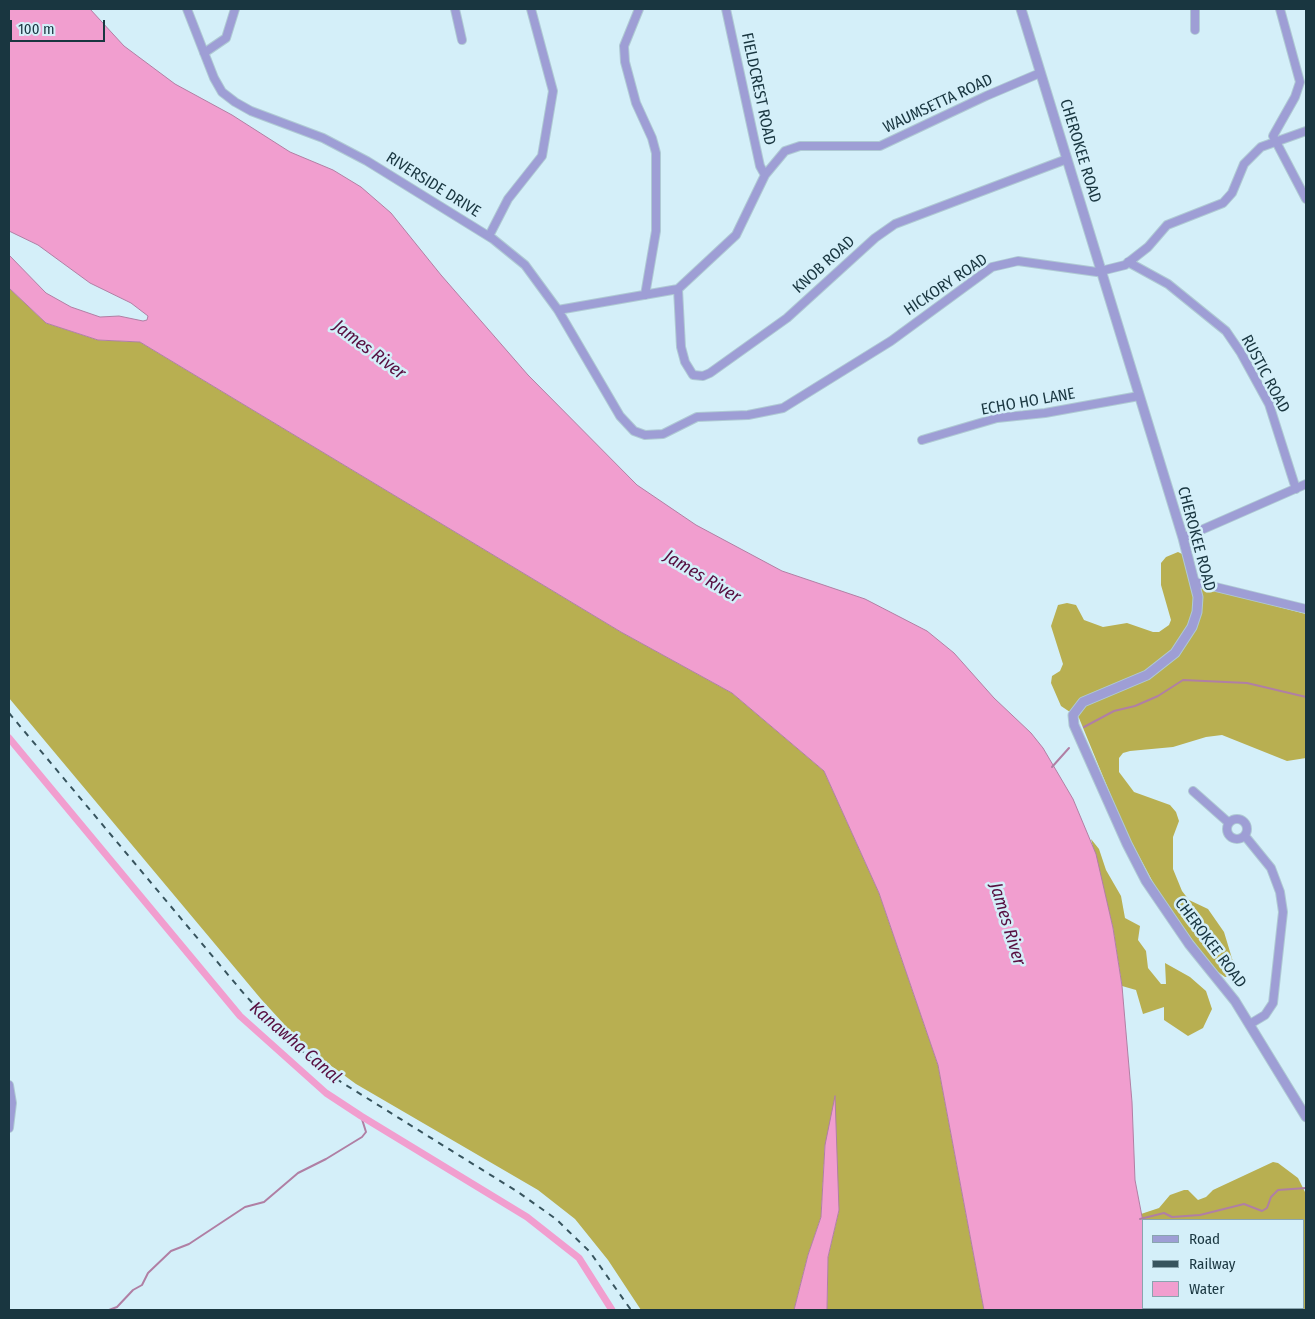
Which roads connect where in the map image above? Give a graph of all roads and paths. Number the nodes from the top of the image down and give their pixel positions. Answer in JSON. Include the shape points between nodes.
{"nodes":[{"id":1,"x":187,"y":9,"type":"edge"},
{"id":2,"x":235,"y":9,"type":"edge"},
{"id":3,"x":455,"y":9,"type":"edge"},
{"id":4,"x":530,"y":9,"type":"edge"},
{"id":5,"x":639,"y":9,"type":"edge"},
{"id":6,"x":726,"y":9,"type":"edge"},
{"id":7,"x":1021,"y":9,"type":"edge"},
{"id":8,"x":1196,"y":9,"type":"edge"},
{"id":9,"x":1280,"y":9,"type":"edge"},
{"id":10,"x":1195,"y":30,"type":"dead end"},
{"id":11,"x":462,"y":40,"type":"dead end"},
{"id":12,"x":204,"y":53,"type":"junction"},
{"id":13,"x":1040,"y":73,"type":"junction"},
{"id":14,"x":1306,"y":131,"type":"edge"},
{"id":15,"x":1276,"y":140,"type":"junction"},
{"id":16,"x":1067,"y":158,"type":"junction"},
{"id":17,"x":764,"y":175,"type":"junction"},
{"id":18,"x":1306,"y":199,"type":"edge"},
{"id":19,"x":489,"y":236,"type":"junction"},
{"id":20,"x":1128,"y":262,"type":"junction"},
{"id":21,"x":1103,"y":271,"type":"junction"},
{"id":22,"x":678,"y":289,"type":"junction"},
{"id":23,"x":645,"y":294,"type":"junction"},
{"id":24,"x":558,"y":310,"type":"junction"},
{"id":25,"x":1139,"y":396,"type":"junction"},
{"id":26,"x":634,"y":431,"type":"joint"},
{"id":27,"x":922,"y":440,"type":"dead end"},
{"id":28,"x":1306,"y":484,"type":"edge"},
{"id":29,"x":1296,"y":488,"type":"junction"},
{"id":30,"x":1183,"y":538,"type":"junction"},
{"id":31,"x":1195,"y":582,"type":"junction"},
{"id":32,"x":1306,"y":609,"type":"edge"},
{"id":33,"x":1193,"y":791,"type":"dead end"},
{"id":34,"x":1229,"y":823,"type":"junction"},
{"id":35,"x":1245,"y":836,"type":"junction"},
{"id":36,"x":1250,"y":1024,"type":"junction"},
{"id":37,"x":9,"y":1085,"type":"edge"},
{"id":38,"x":1306,"y":1117,"type":"edge"},
{"id":39,"x":9,"y":1128,"type":"edge"}],
"edges":[{"from":1,"to":12,"type":"street","name":"RIVERSIDE DRIVE"},
{"from":2,"to":12,"type":"street","via":[[226,38]]},
{"from":3,"to":11,"type":"street"},
{"from":4,"to":19,"type":"street","via":[[553,91],[542,156],[508,199]]},
{"from":5,"to":23,"type":"street","via":[[624,46],[624,62],[656,153],[656,231]]},
{"from":6,"to":17,"type":"street","name":"FIELDCREST ROAD"},
{"from":7,"to":13,"type":"street","name":"CHEROKEE ROAD"},
{"from":8,"to":10,"type":"street"},
{"from":9,"to":15,"type":"street","via":[[1300,82],[1295,97],[1275,129],[1273,136]]},
{"from":12,"to":19,"type":"street","name":"RIVERSIDE DRIVE","via":[[222,92],[235,102],[323,138],[367,161]]},
{"from":13,"to":16,"type":"street","name":"CHEROKEE ROAD"},
{"from":13,"to":17,"type":"street","name":"WAUMSETTA ROAD","via":[[880,146],[800,146],[785,151]]},
{"from":14,"to":15,"type":"street","name":"HICKORY ROAD"},
{"from":15,"to":18,"type":"street"},
{"from":15,"to":20,"type":"street","name":"HICKORY ROAD","via":[[1261,147],[1244,164],[1232,193],[1223,203],[1167,225],[1148,247]]},
{"from":16,"to":21,"type":"street","name":"CHEROKEE ROAD"},
{"from":16,"to":22,"type":"street","name":"KNOB ROAD","via":[[895,224],[786,318],[703,376],[693,375],[685,362]]},
{"from":17,"to":22,"type":"street","name":"WAUMSETTA ROAD","via":[[736,235]]},
{"from":19,"to":24,"type":"street","name":"RIVERSIDE DRIVE","via":[[525,264]]},
{"from":20,"to":21,"type":"street","name":"HICKORY ROAD"},
{"from":20,"to":29,"type":"street","name":"RUSTIC ROAD","via":[[1168,284],[1226,331],[1269,404]]},
{"from":21,"to":25,"type":"street","name":"CHEROKEE ROAD"},
{"from":21,"to":26,"type":"street","name":"HICKORY ROAD","via":[[1018,261],[992,267],[891,340],[783,408],[697,418],[656,436]]},
{"from":22,"to":23,"type":"street"},
{"from":23,"to":24,"type":"street"},
{"from":24,"to":26,"type":"street","name":"RIVERSIDE DRIVE","via":[[620,416]]},
{"from":25,"to":27,"type":"street","name":"ECHO HO LANE","via":[[997,418]]},
{"from":25,"to":30,"type":"street","name":"CHEROKEE ROAD"},
{"from":28,"to":29,"type":"street"},
{"from":29,"to":30,"type":"street"},
{"from":30,"to":31,"type":"street","name":"CHEROKEE ROAD"},
{"from":31,"to":32,"type":"street"},
{"from":31,"to":36,"type":"street","name":"CHEROKEE ROAD","via":[[1197,612],[1190,633],[1176,653],[1147,675],[1083,702],[1073,720],[1146,881]]},
{"from":33,"to":34,"type":"street"},
{"from":34,"to":35,"type":"street","via":[[1227,829],[1232,838],[1239,840]]},
{"from":34,"to":35,"type":"street","via":[[1238,819],[1244,821],[1248,830]]},
{"from":35,"to":36,"type":"street","via":[[1271,868],[1280,892],[1282,912],[1273,1002],[1265,1015]]},
{"from":36,"to":38,"type":"street","name":"CHEROKEE ROAD"},
{"from":37,"to":39,"type":"street","via":[[12,1103]]}]}
